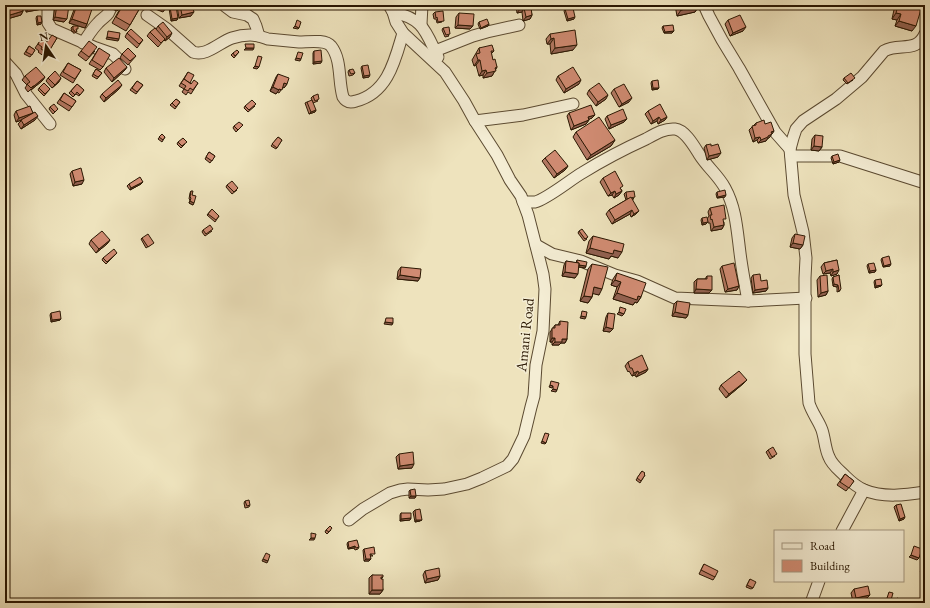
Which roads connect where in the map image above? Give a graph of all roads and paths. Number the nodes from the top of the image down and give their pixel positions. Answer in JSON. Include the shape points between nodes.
{"nodes":[{"id":1,"x":48,"y":5,"type":"edge"},
{"id":2,"x":111,"y":5,"type":"edge"},
{"id":3,"x":422,"y":5,"type":"edge"},
{"id":4,"x":704,"y":5,"type":"edge"},
{"id":5,"x":225,"y":6,"type":"dead end"},
{"id":6,"x":391,"y":9,"type":"edge"},
{"id":7,"x":147,"y":15,"type":"dead end"},
{"id":8,"x":421,"y":24,"type":"junction"},
{"id":9,"x":519,"y":25,"type":"dead end"},
{"id":10,"x":403,"y":33,"type":"junction"},
{"id":11,"x":925,"y":34,"type":"edge"},
{"id":12,"x":259,"y":36,"type":"junction"},
{"id":13,"x":83,"y":42,"type":"junction"},
{"id":14,"x":435,"y":51,"type":"junction"},
{"id":15,"x":5,"y":62,"type":"edge"},
{"id":16,"x":125,"y":69,"type":"edge"},
{"id":17,"x":445,"y":72,"type":"junction"},
{"id":18,"x":573,"y":104,"type":"dead end"},
{"id":19,"x":475,"y":121,"type":"junction"},
{"id":20,"x":50,"y":124,"type":"dead end"},
{"id":21,"x":790,"y":152,"type":"junction"},
{"id":22,"x":925,"y":183,"type":"edge"},
{"id":23,"x":523,"y":202,"type":"junction"},
{"id":24,"x":536,"y":245,"type":"junction"},
{"id":25,"x":806,"y":298,"type":"junction"},
{"id":26,"x":748,"y":300,"type":"junction"},
{"id":27,"x":864,"y":490,"type":"junction"},
{"id":28,"x":925,"y":492,"type":"edge"},
{"id":29,"x":349,"y":520,"type":"dead end"},
{"id":30,"x":843,"y":530,"type":"edge"},
{"id":31,"x":819,"y":582,"type":"edge"},
{"id":32,"x":811,"y":603,"type":"edge"}],
"edges":[{"from":1,"to":13,"type":"street","via":[[48,23],[52,29]]},
{"from":2,"to":13,"type":"street","via":[[108,14],[98,22]]},
{"from":3,"to":8,"type":"street"},
{"from":4,"to":21,"type":"street","via":[[775,132]]},
{"from":5,"to":12,"type":"street","via":[[233,12],[253,19]]},
{"from":6,"to":8,"type":"street"},
{"from":6,"to":10,"type":"street","name":"Amani Road"},
{"from":7,"to":12,"type":"street","via":[[196,53],[206,52],[232,38]]},
{"from":8,"to":14,"type":"street"},
{"from":9,"to":14,"type":"street","via":[[480,34]]},
{"from":10,"to":12,"type":"street","via":[[391,71],[384,83],[369,96],[354,102],[343,97],[336,55],[328,43],[286,41]]},
{"from":10,"to":17,"type":"street","name":"Amani Road"},
{"from":11,"to":21,"type":"street","via":[[920,43],[884,51],[862,77],[836,99],[803,121],[796,129]]},
{"from":13,"to":16,"type":"street","via":[[113,54]]},
{"from":14,"to":17,"type":"street"},
{"from":15,"to":20,"type":"street"},
{"from":17,"to":19,"type":"street","name":"Amani Road"},
{"from":18,"to":19,"type":"street","via":[[523,115]]},
{"from":19,"to":23,"type":"street","name":"Amani Road"},
{"from":21,"to":22,"type":"street","via":[[840,156]]},
{"from":21,"to":25,"type":"street","via":[[794,195],[806,258]]},
{"from":23,"to":24,"type":"street","name":"Amani Road"},
{"from":23,"to":26,"type":"street","via":[[538,201],[550,195],[611,156],[656,134],[668,129],[681,130],[720,180],[730,200],[736,220]]},
{"from":24,"to":26,"type":"street","via":[[552,254],[581,261],[637,281],[675,298]]},
{"from":24,"to":29,"type":"street","name":"Amani Road","via":[[545,289],[543,331],[536,365],[534,396],[524,436],[513,459],[507,466],[467,484],[444,489],[408,489],[390,493]]},
{"from":25,"to":26,"type":"street"},
{"from":25,"to":27,"type":"street","via":[[805,354],[811,410],[822,430],[833,465]]},
{"from":27,"to":28,"type":"street","via":[[880,494],[908,495]]},
{"from":27,"to":30,"type":"street"},
{"from":31,"to":32,"type":"street"}]}
